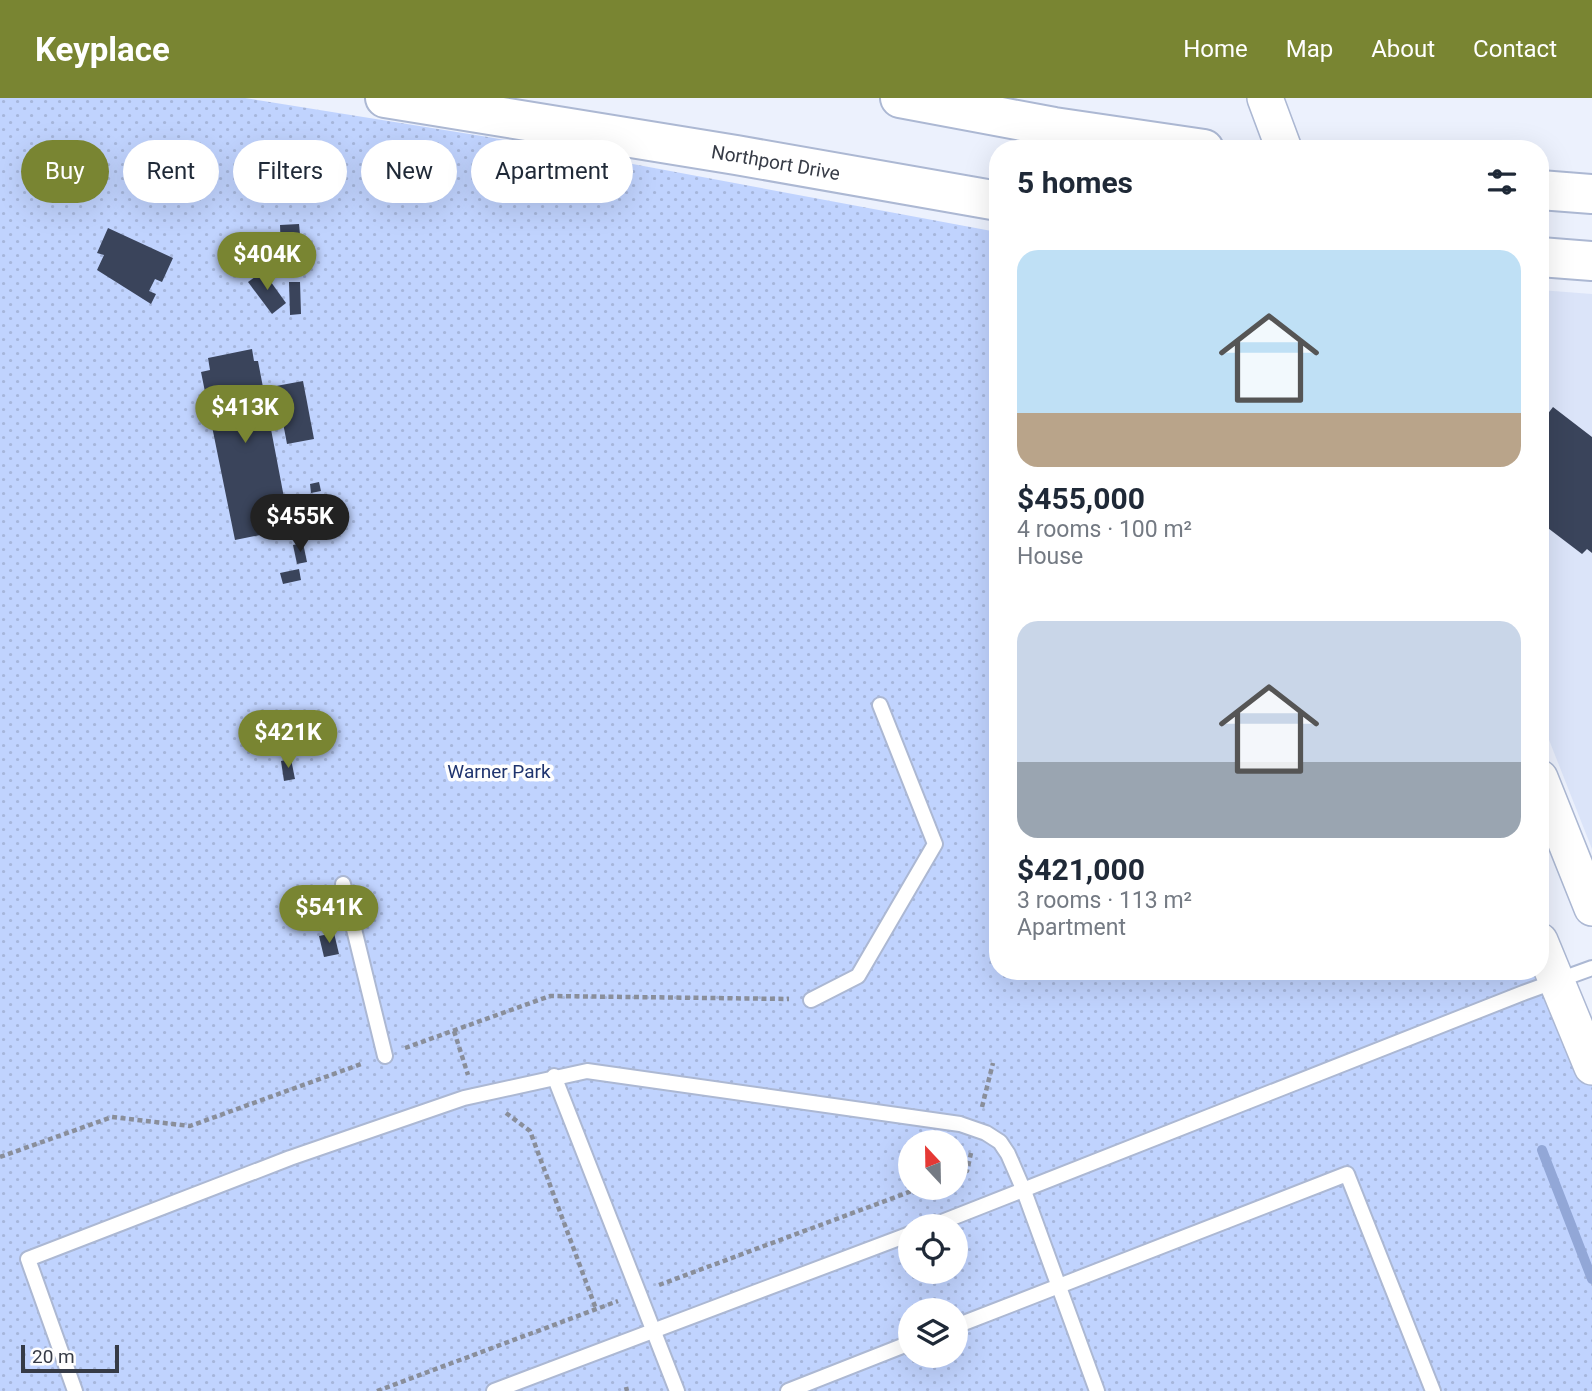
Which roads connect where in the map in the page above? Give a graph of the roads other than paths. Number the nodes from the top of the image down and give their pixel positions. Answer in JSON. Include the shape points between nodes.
{"nodes":[{"id":1,"x":385,"y":98,"type":"edge"},
{"id":2,"x":900,"y":98,"type":"edge"},
{"id":3,"x":1265,"y":98,"type":"edge"},
{"id":4,"x":1143,"y":140,"type":"edge"},
{"id":5,"x":1281,"y":140,"type":"edge"},
{"id":6,"x":1549,"y":191,"type":"edge"},
{"id":7,"x":1592,"y":194,"type":"edge"},
{"id":8,"x":989,"y":199,"type":"edge"},
{"id":9,"x":1549,"y":258,"type":"edge"},
{"id":10,"x":1592,"y":261,"type":"edge"},
{"id":11,"x":880,"y":705,"type":"dead end"},
{"id":12,"x":1549,"y":800,"type":"edge"},
{"id":13,"x":343,"y":884,"type":"dead end"},
{"id":14,"x":1592,"y":908,"type":"edge"},
{"id":15,"x":1549,"y":964,"type":"edge"},
{"id":16,"x":1592,"y":968,"type":"edge"},
{"id":17,"x":1555,"y":980,"type":"junction"},
{"id":18,"x":811,"y":1000,"type":"road end"},
{"id":19,"x":385,"y":1056,"type":"road end"},
{"id":20,"x":1592,"y":1067,"type":"edge"},
{"id":21,"x":554,"y":1076,"type":"junction"},
{"id":22,"x":1024,"y":1191,"type":"junction"},
{"id":23,"x":963,"y":1214,"type":"edge"},
{"id":24,"x":898,"y":1239,"type":"edge"},
{"id":25,"x":1059,"y":1286,"type":"junction"},
{"id":26,"x":968,"y":1321,"type":"edge"},
{"id":27,"x":653,"y":1331,"type":"junction"},
{"id":28,"x":898,"y":1348,"type":"edge"},
{"id":29,"x":75,"y":1391,"type":"edge"},
{"id":30,"x":494,"y":1391,"type":"edge"},
{"id":31,"x":677,"y":1391,"type":"edge"},
{"id":32,"x":788,"y":1391,"type":"edge"},
{"id":33,"x":1097,"y":1391,"type":"edge"},
{"id":34,"x":1433,"y":1391,"type":"edge"}],
"edges":[{"from":1,"to":8,"type":"main road","name":"Northport Drive"},
{"from":2,"to":4,"type":"main road"},
{"from":3,"to":5,"type":"street"},
{"from":6,"to":7,"type":"main road"},
{"from":9,"to":10,"type":"main road"},
{"from":11,"to":18,"type":"lane","via":[[935,844],[858,976]]},
{"from":12,"to":14,"type":"street"},
{"from":13,"to":19,"type":"lane"},
{"from":15,"to":17,"type":"street"},
{"from":16,"to":17,"type":"lane"},
{"from":17,"to":20,"type":"street"},
{"from":17,"to":22,"type":"lane"},
{"from":21,"to":22,"type":"lane","via":[[587,1071],[624,1074],[960,1124],[1000,1142]]},
{"from":21,"to":27,"type":"lane"},
{"from":21,"to":29,"type":"lane","via":[[464,1098],[303,1153],[28,1259]]},
{"from":22,"to":23,"type":"lane"},
{"from":22,"to":25,"type":"lane"},
{"from":24,"to":27,"type":"lane"},
{"from":25,"to":26,"type":"lane"},
{"from":25,"to":33,"type":"lane"},
{"from":25,"to":34,"type":"lane","via":[[1347,1174]]},
{"from":27,"to":30,"type":"lane"},
{"from":27,"to":31,"type":"lane"},
{"from":28,"to":32,"type":"lane"}]}
